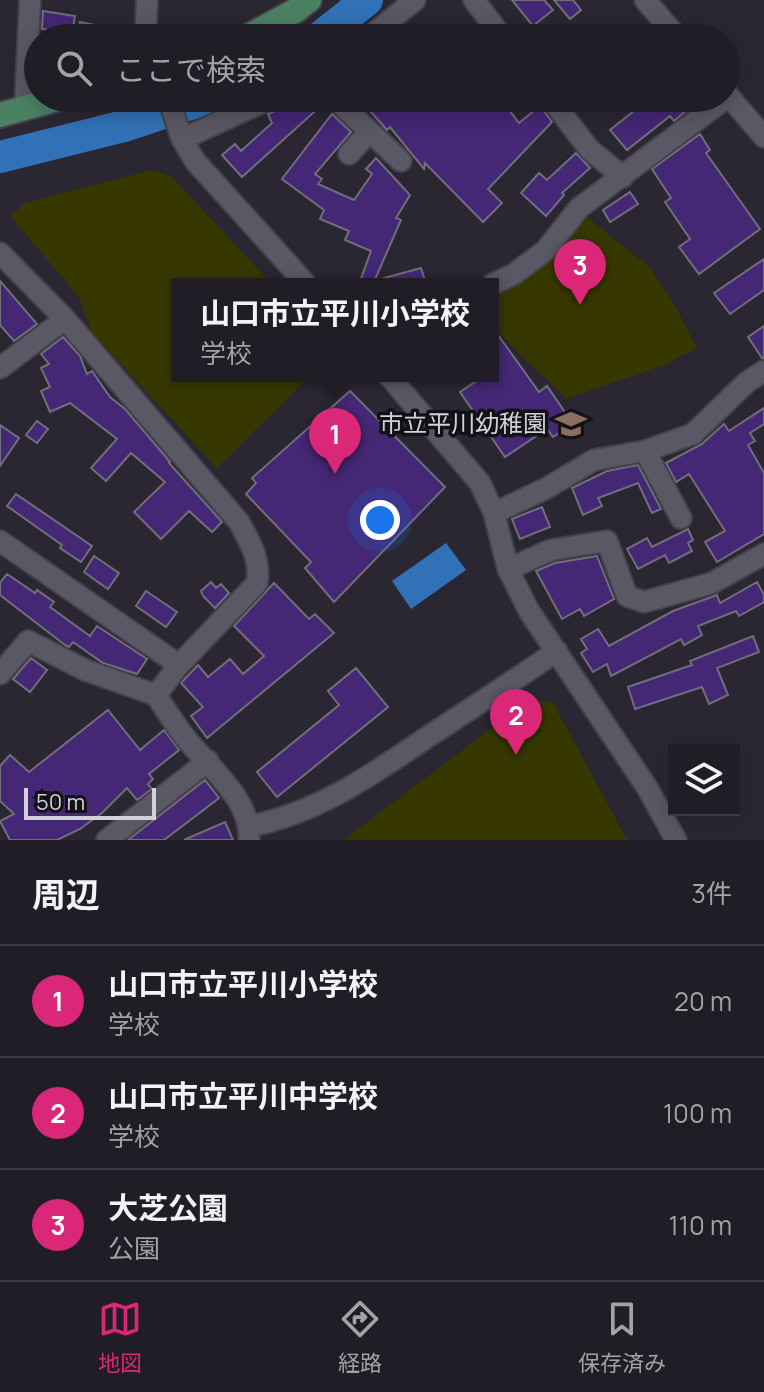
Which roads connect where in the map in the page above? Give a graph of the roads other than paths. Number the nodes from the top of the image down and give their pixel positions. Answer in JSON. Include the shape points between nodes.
{"nodes":[{"id":1,"x":30,"y":0,"type":"edge"},
{"id":2,"x":147,"y":0,"type":"edge"},
{"id":3,"x":309,"y":0,"type":"edge"},
{"id":4,"x":415,"y":0,"type":"edge"},
{"id":5,"x":474,"y":0,"type":"edge"},
{"id":6,"x":645,"y":0,"type":"edge"},
{"id":7,"x":29,"y":24,"type":"edge"},
{"id":8,"x":146,"y":24,"type":"edge"},
{"id":9,"x":271,"y":24,"type":"edge"},
{"id":10,"x":385,"y":24,"type":"edge"},
{"id":11,"x":492,"y":24,"type":"edge"},
{"id":12,"x":666,"y":24,"type":"edge"},
{"id":13,"x":24,"y":108,"type":"edge"},
{"id":14,"x":740,"y":108,"type":"edge"},
{"id":15,"x":173,"y":112,"type":"edge"},
{"id":16,"x":238,"y":112,"type":"edge"},
{"id":17,"x":348,"y":112,"type":"edge"},
{"id":18,"x":561,"y":112,"type":"edge"},
{"id":19,"x":705,"y":112,"type":"edge"},
{"id":20,"x":0,"y":115,"type":"edge"},
{"id":21,"x":369,"y":132,"type":"junction"},
{"id":22,"x":181,"y":136,"type":"junction"},
{"id":23,"x":764,"y":137,"type":"edge"},
{"id":24,"x":349,"y":154,"type":"dead end"},
{"id":25,"x":401,"y":161,"type":"dead end"},
{"id":26,"x":623,"y":177,"type":"junction"},
{"id":27,"x":0,"y":253,"type":"edge"},
{"id":28,"x":301,"y":278,"type":"edge"},
{"id":29,"x":499,"y":281,"type":"edge"},
{"id":30,"x":65,"y":319,"type":"junction"},
{"id":31,"x":0,"y":368,"type":"edge"},
{"id":32,"x":764,"y":371,"type":"edge"},
{"id":33,"x":394,"y":382,"type":"edge"},
{"id":34,"x":645,"y":451,"type":"junction"},
{"id":35,"x":494,"y":513,"type":"junction"},
{"id":36,"x":681,"y":518,"type":"dead end"},
{"id":37,"x":0,"y":541,"type":"edge"},
{"id":38,"x":764,"y":554,"type":"edge"},
{"id":39,"x":508,"y":569,"type":"junction"},
{"id":40,"x":557,"y":651,"type":"junction"},
{"id":41,"x":179,"y":665,"type":"junction"},
{"id":42,"x":0,"y":674,"type":"edge"},
{"id":43,"x":156,"y":695,"type":"junction"},
{"id":44,"x":208,"y":761,"type":"junction"},
{"id":45,"x":249,"y":833,"type":"edge"},
{"id":46,"x":107,"y":840,"type":"edge"},
{"id":47,"x":676,"y":840,"type":"edge"}],
"edges":[{"from":1,"to":7,"type":"street"},
{"from":2,"to":8,"type":"street"},
{"from":3,"to":9,"type":"main road"},
{"from":4,"to":10,"type":"street"},
{"from":5,"to":11,"type":"street"},
{"from":6,"to":12,"type":"street"},
{"from":13,"to":20,"type":"main road"},
{"from":14,"to":23,"type":"street"},
{"from":15,"to":22,"type":"street"},
{"from":16,"to":22,"type":"street"},
{"from":17,"to":21,"type":"street"},
{"from":18,"to":26,"type":"street","via":[[590,150]]},
{"from":19,"to":26,"type":"street"},
{"from":21,"to":24,"type":"street"},
{"from":21,"to":25,"type":"street"},
{"from":22,"to":28,"type":"street","via":[[195,161]]},
{"from":26,"to":29,"type":"street","via":[[579,208],[546,250]]},
{"from":27,"to":30,"type":"street"},
{"from":30,"to":31,"type":"street"},
{"from":30,"to":41,"type":"street","via":[[239,522],[255,554],[257,583]]},
{"from":32,"to":34,"type":"street","via":[[693,434]]},
{"from":33,"to":35,"type":"street","via":[[470,468]]},
{"from":34,"to":35,"type":"street","via":[[594,460]]},
{"from":34,"to":36,"type":"street"},
{"from":35,"to":39,"type":"street"},
{"from":37,"to":41,"type":"street"},
{"from":38,"to":39,"type":"street","via":[[712,583],[644,602],[627,596],[607,541],[551,550]]},
{"from":39,"to":40,"type":"street"},
{"from":40,"to":45,"type":"street","via":[[364,780]]},
{"from":40,"to":47,"type":"street"},
{"from":41,"to":43,"type":"street"},
{"from":42,"to":43,"type":"street","via":[[28,641],[85,670]]},
{"from":43,"to":44,"type":"street"},
{"from":44,"to":45,"type":"street","via":[[224,779]]},
{"from":44,"to":46,"type":"street"}]}
